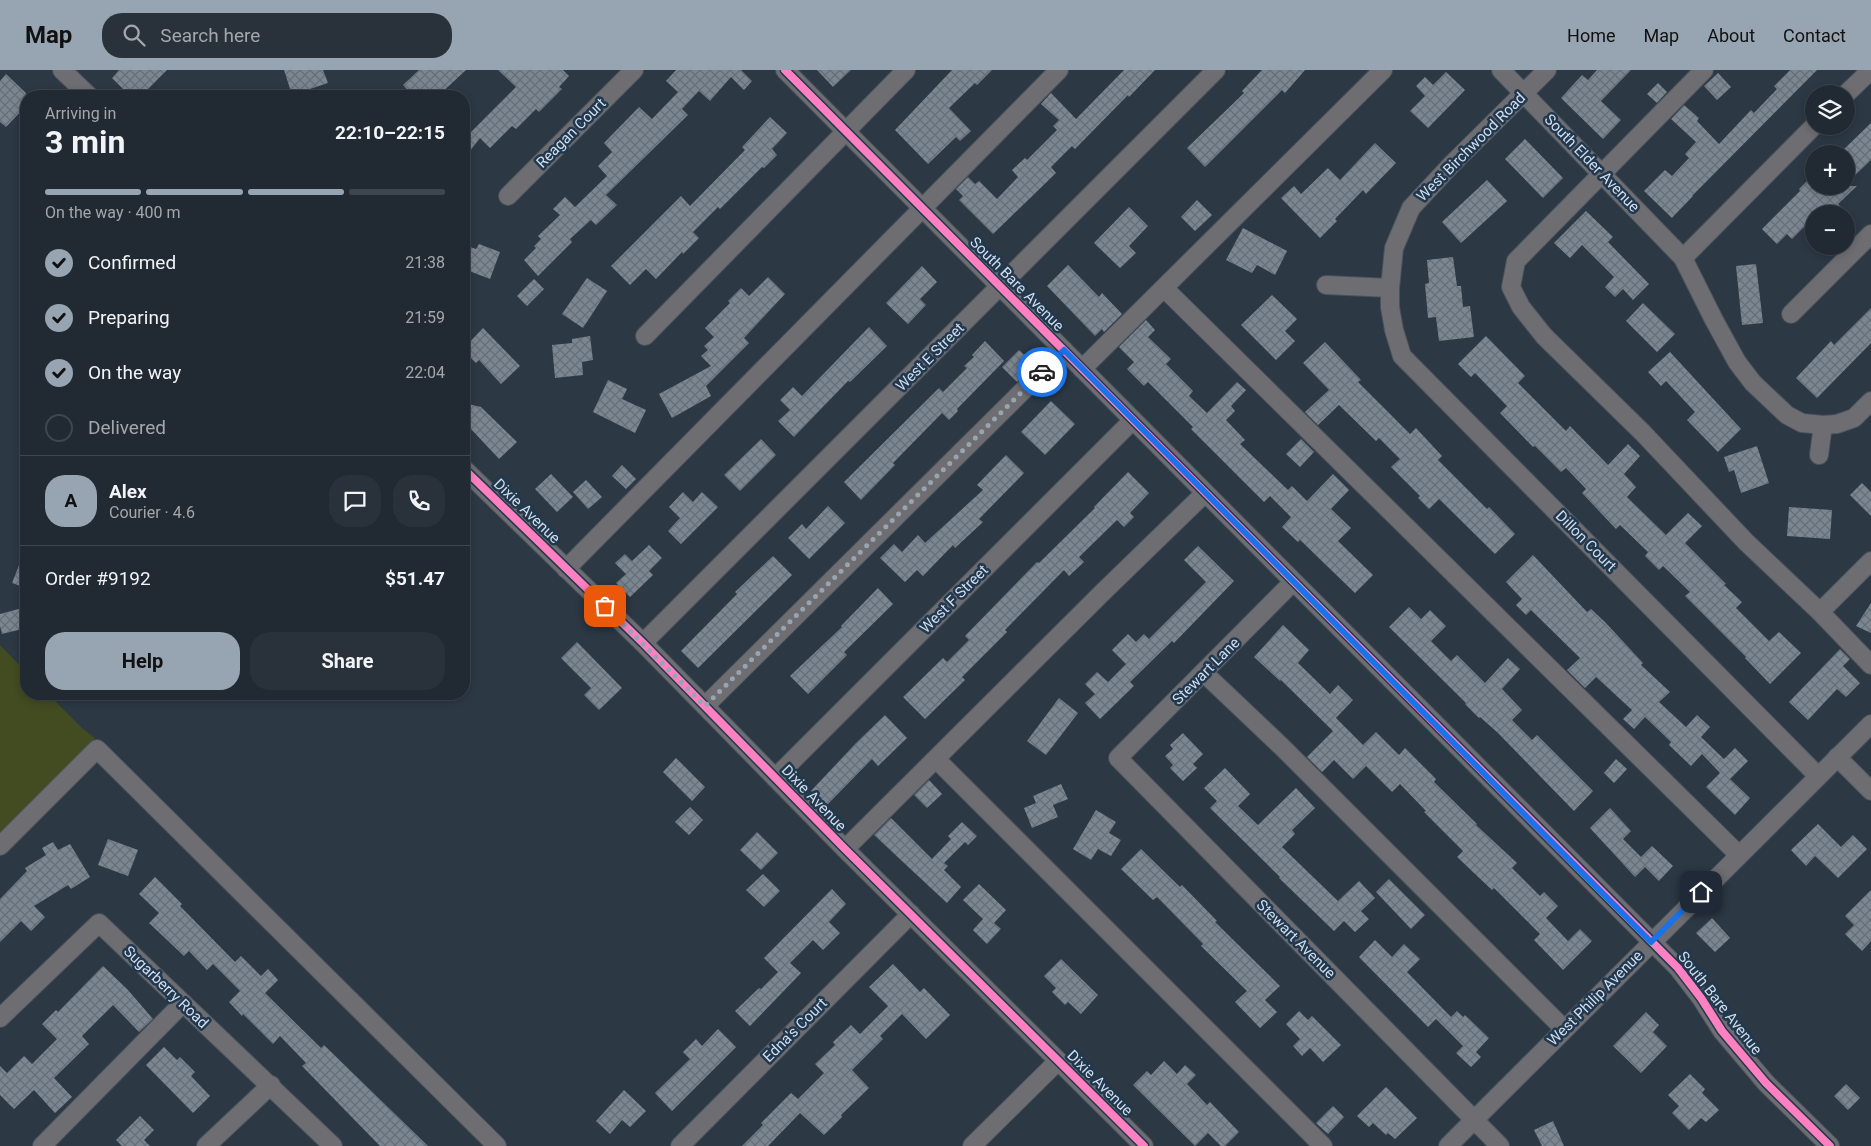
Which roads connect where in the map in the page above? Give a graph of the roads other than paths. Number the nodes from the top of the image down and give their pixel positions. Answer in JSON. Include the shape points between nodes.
{"nodes":[{"id":1,"x":62,"y":70,"type":"edge"},
{"id":2,"x":634,"y":70,"type":"edge"},
{"id":3,"x":785,"y":70,"type":"edge"},
{"id":4,"x":906,"y":70,"type":"edge"},
{"id":5,"x":1059,"y":70,"type":"edge"},
{"id":6,"x":1216,"y":70,"type":"edge"},
{"id":7,"x":1384,"y":70,"type":"edge"},
{"id":8,"x":1500,"y":70,"type":"edge"},
{"id":9,"x":1547,"y":70,"type":"edge"},
{"id":10,"x":1704,"y":70,"type":"edge"},
{"id":11,"x":1871,"y":70,"type":"edge"},
{"id":12,"x":1855,"y":85,"type":"edge"},
{"id":13,"x":83,"y":90,"type":"edge"},
{"id":14,"x":1524,"y":93,"type":"junction"},
{"id":15,"x":846,"y":131,"type":"junction"},
{"id":16,"x":1805,"y":135,"type":"edge"},
{"id":17,"x":1602,"y":173,"type":"junction"},
{"id":18,"x":508,"y":196,"type":"dead end"},
{"id":19,"x":923,"y":208,"type":"junction"},
{"id":20,"x":1871,"y":234,"type":"edge"},
{"id":21,"x":1683,"y":258,"type":"junction"},
{"id":22,"x":1326,"y":285,"type":"dead end"},
{"id":23,"x":1001,"y":286,"type":"junction"},
{"id":24,"x":1164,"y":288,"type":"junction"},
{"id":25,"x":1390,"y":288,"type":"junction"},
{"id":26,"x":1791,"y":314,"type":"dead end"},
{"id":27,"x":645,"y":336,"type":"dead end"},
{"id":28,"x":1064,"y":350,"type":"junction"},
{"id":29,"x":1082,"y":369,"type":"junction"},
{"id":30,"x":1871,"y":400,"type":"edge"},
{"id":31,"x":1133,"y":420,"type":"junction"},
{"id":32,"x":1823,"y":425,"type":"junction"},
{"id":33,"x":1819,"y":455,"type":"dead end"},
{"id":34,"x":470,"y":474,"type":"edge"},
{"id":35,"x":1205,"y":493,"type":"junction"},
{"id":36,"x":1871,"y":561,"type":"edge"},
{"id":37,"x":566,"y":569,"type":"junction"},
{"id":38,"x":1293,"y":582,"type":"junction"},
{"id":39,"x":1820,"y":612,"type":"junction"},
{"id":40,"x":643,"y":643,"type":"junction"},
{"id":41,"x":1871,"y":665,"type":"edge"},
{"id":42,"x":1204,"y":673,"type":"junction"},
{"id":43,"x":705,"y":706,"type":"junction"},
{"id":44,"x":1871,"y":724,"type":"edge"},
{"id":45,"x":1837,"y":757,"type":"junction"},
{"id":46,"x":1118,"y":758,"type":"joint"},
{"id":47,"x":936,"y":759,"type":"junction"},
{"id":48,"x":1818,"y":776,"type":"junction"},
{"id":49,"x":775,"y":778,"type":"junction"},
{"id":50,"x":1871,"y":792,"type":"edge"},
{"id":51,"x":0,"y":846,"type":"edge"},
{"id":52,"x":845,"y":850,"type":"junction"},
{"id":53,"x":1739,"y":855,"type":"junction"},
{"id":54,"x":911,"y":914,"type":"junction"},
{"id":55,"x":1651,"y":942,"type":"junction"},
{"id":56,"x":183,"y":1003,"type":"junction"},
{"id":57,"x":0,"y":1018,"type":"edge"},
{"id":58,"x":1564,"y":1029,"type":"junction"},
{"id":59,"x":1058,"y":1061,"type":"junction"},
{"id":60,"x":271,"y":1085,"type":"junction"},
{"id":61,"x":1474,"y":1119,"type":"junction"},
{"id":62,"x":42,"y":1146,"type":"edge"},
{"id":63,"x":206,"y":1146,"type":"edge"},
{"id":64,"x":333,"y":1146,"type":"edge"},
{"id":65,"x":497,"y":1146,"type":"edge"},
{"id":66,"x":680,"y":1146,"type":"edge"},
{"id":67,"x":972,"y":1146,"type":"edge"},
{"id":68,"x":1144,"y":1146,"type":"edge"},
{"id":69,"x":1323,"y":1146,"type":"edge"},
{"id":70,"x":1448,"y":1146,"type":"edge"},
{"id":71,"x":1500,"y":1146,"type":"edge"},
{"id":72,"x":1830,"y":1146,"type":"edge"}],
"edges":[{"from":1,"to":13,"type":"street"},
{"from":2,"to":18,"type":"street","name":"Reagan Court"},
{"from":3,"to":15,"type":"street","name":"South Bare Avenue"},
{"from":4,"to":15,"type":"street"},
{"from":5,"to":19,"type":"street"},
{"from":6,"to":23,"type":"street","name":"West E Street"},
{"from":7,"to":24,"type":"street"},
{"from":8,"to":14,"type":"street","name":"South Elder Avenue"},
{"from":9,"to":14,"type":"street","name":"West Birchwood Road"},
{"from":10,"to":17,"type":"street"},
{"from":11,"to":12,"type":"street"},
{"from":14,"to":17,"type":"street","name":"South Elder Avenue"},
{"from":14,"to":25,"type":"street","name":"West Birchwood Road","via":[[1411,208],[1394,248]]},
{"from":15,"to":19,"type":"street","name":"South Bare Avenue"},
{"from":15,"to":27,"type":"street"},
{"from":16,"to":21,"type":"street"},
{"from":17,"to":21,"type":"street","name":"South Elder Avenue"},
{"from":17,"to":39,"type":"street","via":[[1516,261],[1511,287],[1544,336],[1643,433],[1746,542]]},
{"from":19,"to":23,"type":"street","name":"South Bare Avenue"},
{"from":19,"to":37,"type":"street"},
{"from":20,"to":26,"type":"street"},
{"from":21,"to":32,"type":"street","name":"South Elder Avenue","via":[[1723,337],[1753,384],[1787,415],[1802,423]]},
{"from":22,"to":25,"type":"street"},
{"from":23,"to":28,"type":"street","name":"South Bare Avenue"},
{"from":23,"to":40,"type":"street","name":"West E Street"},
{"from":24,"to":29,"type":"street"},
{"from":24,"to":53,"type":"street"},
{"from":25,"to":48,"type":"street","name":"Dillon Court","via":[[1394,330],[1402,356]]},
{"from":28,"to":29,"type":"street","name":"South Bare Avenue"},
{"from":28,"to":43,"type":"street"},
{"from":29,"to":31,"type":"street","name":"South Bare Avenue"},
{"from":30,"to":32,"type":"street","name":"South Elder Avenue","via":[[1854,418]]},
{"from":31,"to":35,"type":"street","name":"South Bare Avenue"},
{"from":31,"to":49,"type":"street","name":"West F Street"},
{"from":32,"to":33,"type":"street"},
{"from":34,"to":37,"type":"street","name":"Dixie Avenue"},
{"from":35,"to":38,"type":"street","name":"South Bare Avenue"},
{"from":35,"to":47,"type":"street"},
{"from":36,"to":39,"type":"street"},
{"from":37,"to":40,"type":"street","name":"Dixie Avenue"},
{"from":38,"to":42,"type":"street","name":"Stewart Lane"},
{"from":38,"to":55,"type":"street","name":"South Bare Avenue"},
{"from":39,"to":41,"type":"street"},
{"from":40,"to":43,"type":"street","name":"Dixie Avenue"},
{"from":42,"to":46,"type":"street","name":"Stewart Lane"},
{"from":42,"to":58,"type":"street"},
{"from":43,"to":49,"type":"street","name":"Dixie Avenue"},
{"from":44,"to":45,"type":"street","name":"West Philip Avenue"},
{"from":45,"to":48,"type":"street","name":"West Philip Avenue"},
{"from":45,"to":50,"type":"street"},
{"from":46,"to":61,"type":"street","name":"Stewart Avenue"},
{"from":47,"to":52,"type":"street"},
{"from":47,"to":69,"type":"street"},
{"from":48,"to":53,"type":"street","name":"West Philip Avenue"},
{"from":49,"to":52,"type":"street","name":"Dixie Avenue"},
{"from":51,"to":65,"type":"street","via":[[97,749]]},
{"from":52,"to":54,"type":"street","name":"Dixie Avenue"},
{"from":53,"to":55,"type":"street","name":"West Philip Avenue"},
{"from":54,"to":59,"type":"street","name":"Dixie Avenue"},
{"from":54,"to":66,"type":"street","name":"Edna's Court"},
{"from":55,"to":58,"type":"street","name":"West Philip Avenue"},
{"from":55,"to":72,"type":"street","name":"South Bare Avenue","via":[[1678,968],[1722,1031],[1766,1083]]},
{"from":56,"to":57,"type":"street","name":"Sugarberry Road","via":[[99,923]]},
{"from":56,"to":60,"type":"street","name":"Sugarberry Road"},
{"from":56,"to":62,"type":"street"},
{"from":58,"to":61,"type":"street","name":"West Philip Avenue"},
{"from":59,"to":67,"type":"street"},
{"from":59,"to":68,"type":"street","name":"Dixie Avenue"},
{"from":60,"to":63,"type":"street"},
{"from":60,"to":64,"type":"street","name":"Sugarberry Road"},
{"from":61,"to":70,"type":"street","name":"West Philip Avenue"},
{"from":61,"to":71,"type":"street","name":"Stewart Avenue"}]}
